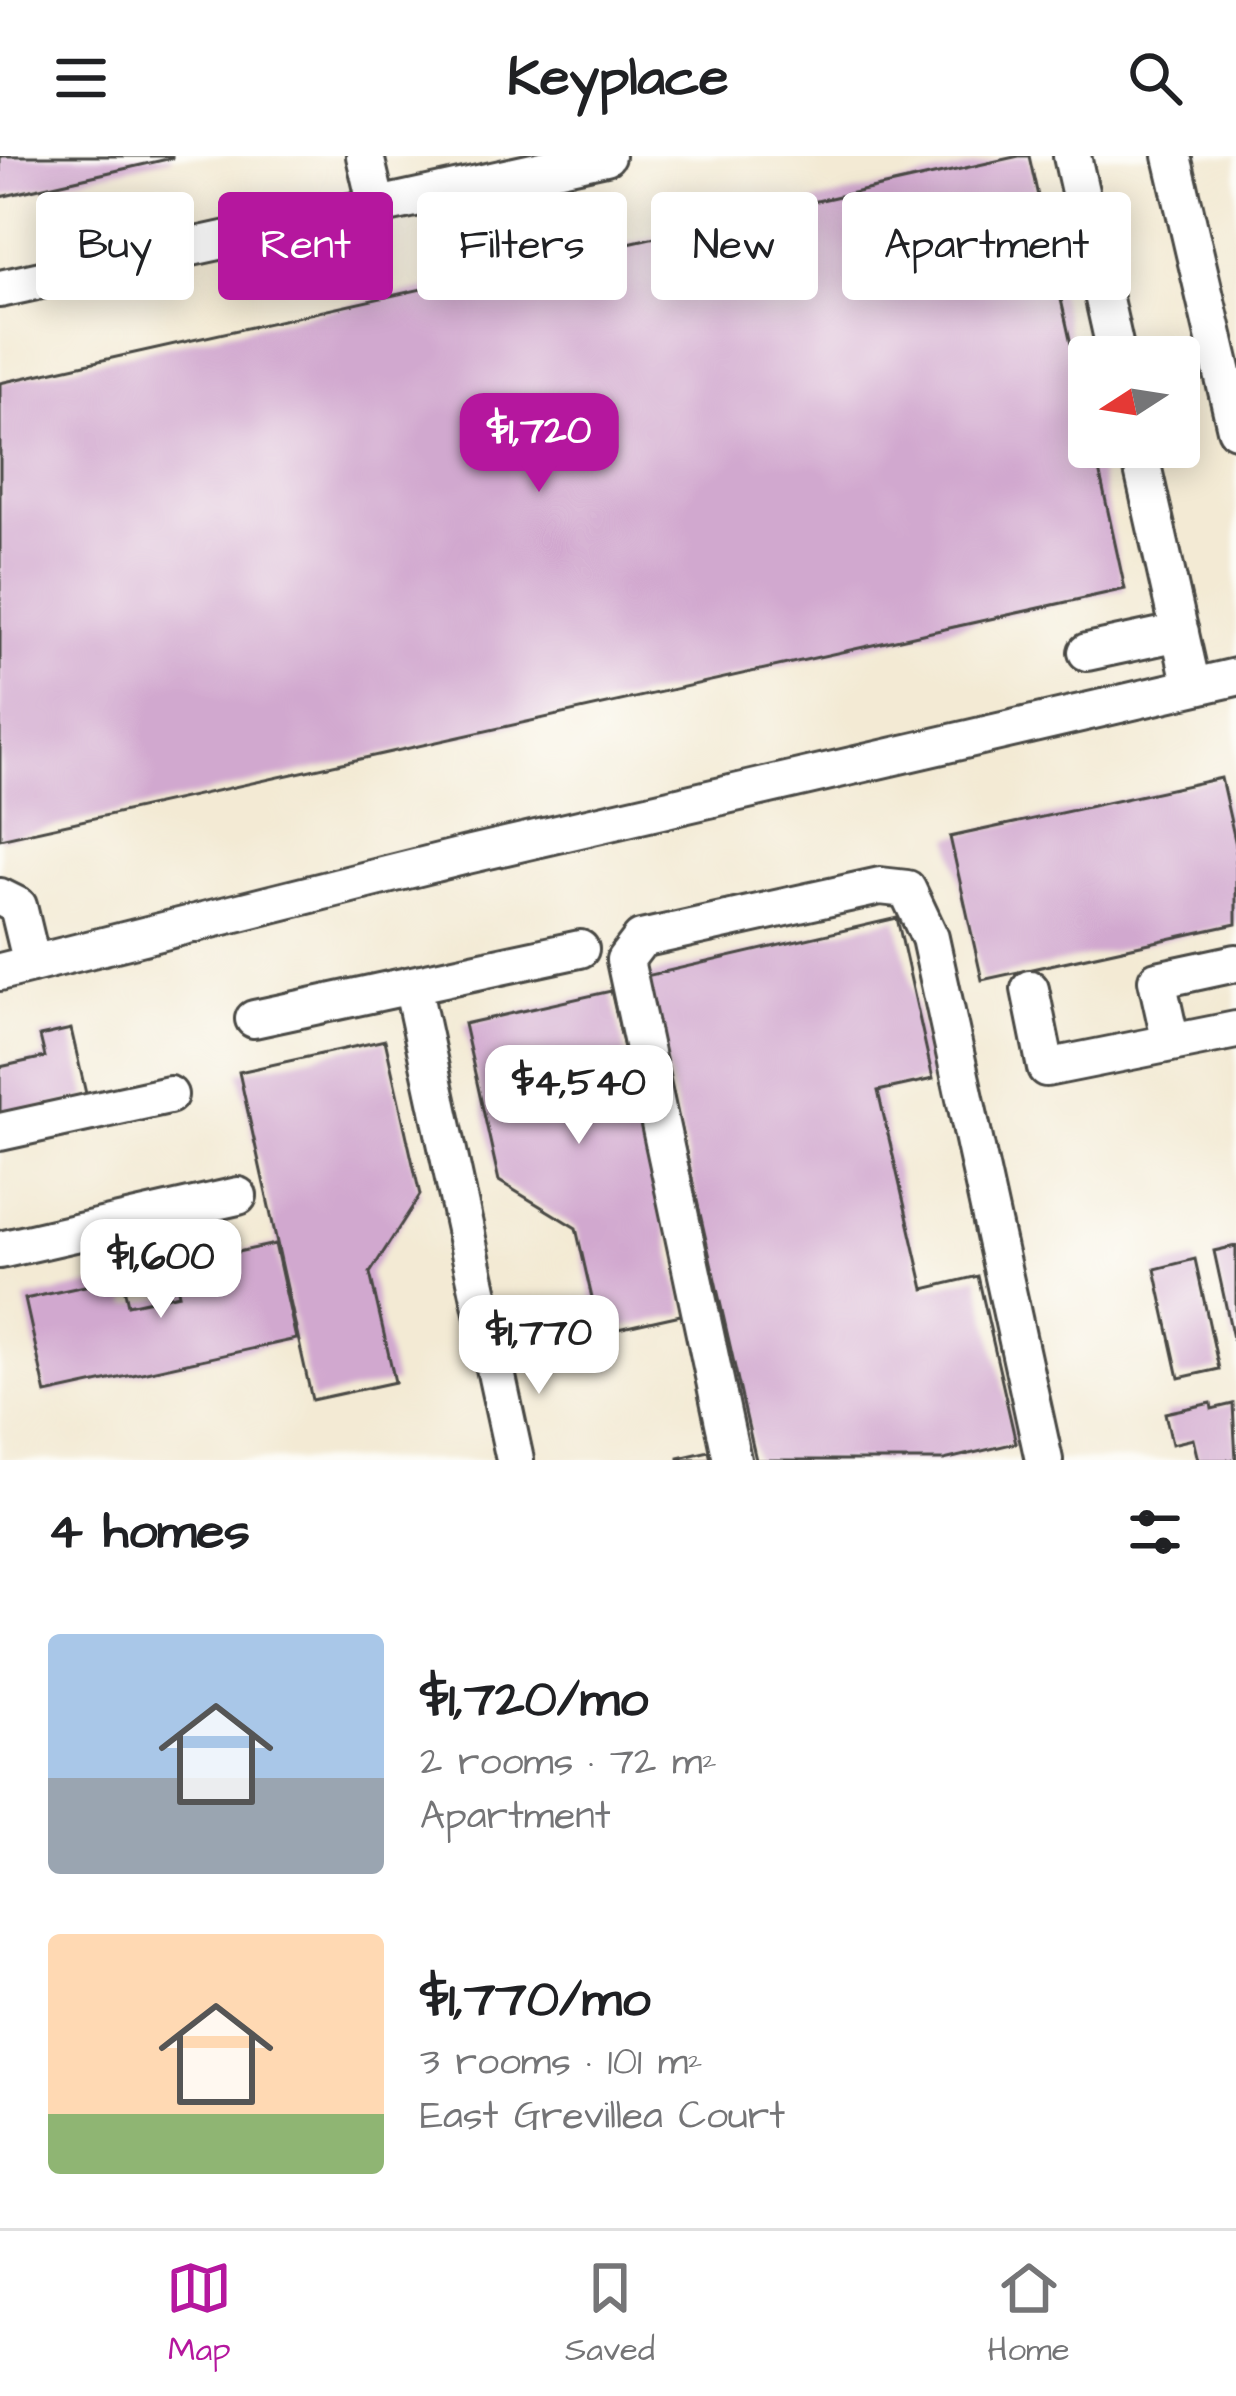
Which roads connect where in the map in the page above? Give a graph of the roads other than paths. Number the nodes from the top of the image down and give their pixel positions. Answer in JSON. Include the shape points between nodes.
{"nodes":[{"id":1,"x":365,"y":156,"type":"edge"},
{"id":2,"x":1072,"y":156,"type":"edge"},
{"id":3,"x":1172,"y":156,"type":"edge"},
{"id":4,"x":597,"y":157,"type":"edge"},
{"id":5,"x":374,"y":192,"type":"edge"},
{"id":6,"x":393,"y":202,"type":"edge"},
{"id":7,"x":218,"y":241,"type":"edge"},
{"id":8,"x":0,"y":289,"type":"edge"},
{"id":9,"x":1223,"y":318,"type":"edge"},
{"id":10,"x":1112,"y":336,"type":"edge"},
{"id":11,"x":1236,"y":429,"type":"edge"},
{"id":12,"x":1143,"y":468,"type":"edge"},
{"id":13,"x":1180,"y":632,"type":"junction"},
{"id":14,"x":1087,"y":652,"type":"dead end"},
{"id":15,"x":1236,"y":676,"type":"edge"},
{"id":16,"x":1192,"y":687,"type":"junction"},
{"id":17,"x":0,"y":897,"type":"edge"},
{"id":18,"x":580,"y":949,"type":"dead end"},
{"id":19,"x":1236,"y":963,"type":"edge"},
{"id":20,"x":16,"y":968,"type":"edge"},
{"id":21,"x":412,"y":985,"type":"junction"},
{"id":22,"x":1030,"y":989,"type":"dead end"},
{"id":23,"x":254,"y":1019,"type":"dead end"},
{"id":24,"x":1236,"y":1030,"type":"edge"},
{"id":25,"x":1171,"y":1043,"type":"junction"},
{"id":26,"x":169,"y":1095,"type":"dead end"},
{"id":27,"x":0,"y":1132,"type":"edge"},
{"id":28,"x":238,"y":1196,"type":"dead end"},
{"id":29,"x":0,"y":1250,"type":"edge"},
{"id":30,"x":514,"y":1460,"type":"edge"},
{"id":31,"x":732,"y":1460,"type":"edge"},
{"id":32,"x":1043,"y":1460,"type":"edge"}],
"edges":[{"from":1,"to":5,"type":"street"},
{"from":2,"to":10,"type":"street"},
{"from":3,"to":9,"type":"street"},
{"from":4,"to":6,"type":"street"},
{"from":7,"to":8,"type":"street"},
{"from":9,"to":11,"type":"street"},
{"from":12,"to":13,"type":"street"},
{"from":13,"to":14,"type":"street"},
{"from":13,"to":16,"type":"street"},
{"from":15,"to":16,"type":"street"},
{"from":16,"to":20,"type":"street"},
{"from":17,"to":20,"type":"street","via":[[18,906]]},
{"from":18,"to":21,"type":"street"},
{"from":19,"to":25,"type":"street","via":[[1157,980]]},
{"from":21,"to":23,"type":"street"},
{"from":21,"to":30,"type":"street"},
{"from":22,"to":25,"type":"street","via":[[1046,1068]]},
{"from":24,"to":25,"type":"street"},
{"from":26,"to":27,"type":"street"},
{"from":28,"to":29,"type":"street"},
{"from":31,"to":32,"type":"street","via":[[625,960],[641,938],[880,886],[907,889],[930,938]]}]}
